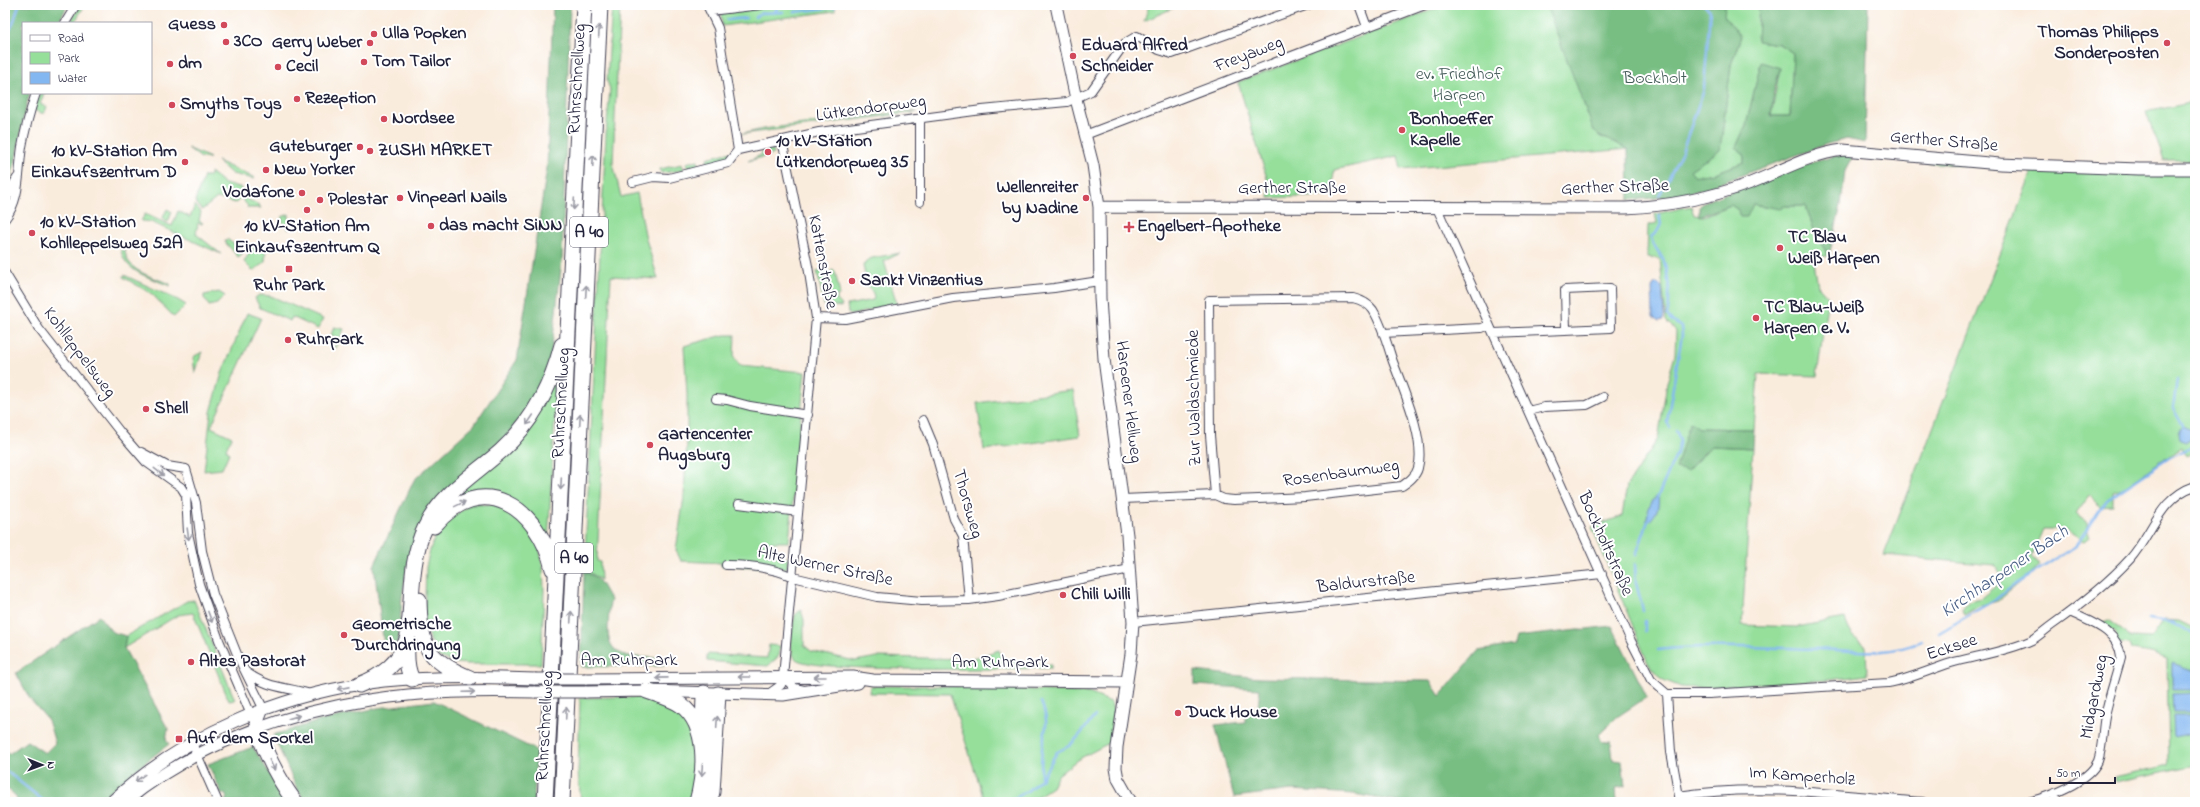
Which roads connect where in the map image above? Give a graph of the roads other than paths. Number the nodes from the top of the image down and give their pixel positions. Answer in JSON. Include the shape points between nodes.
{"nodes":[{"id":1,"x":76,"y":5,"type":"edge"},
{"id":2,"x":584,"y":5,"type":"edge"},
{"id":3,"x":600,"y":5,"type":"edge"},
{"id":4,"x":761,"y":5,"type":"edge"},
{"id":5,"x":1056,"y":5,"type":"edge"},
{"id":6,"x":1308,"y":5,"type":"edge"},
{"id":7,"x":1358,"y":5,"type":"edge"},
{"id":8,"x":1425,"y":5,"type":"edge"},
{"id":9,"x":708,"y":8,"type":"edge"},
{"id":10,"x":66,"y":22,"type":"edge"},
{"id":11,"x":1367,"y":27,"type":"junction"},
{"id":12,"x":36,"y":94,"type":"edge"},
{"id":13,"x":1076,"y":99,"type":"junction"},
{"id":14,"x":920,"y":118,"type":"junction"},
{"id":15,"x":1085,"y":136,"type":"junction"},
{"id":16,"x":782,"y":140,"type":"junction"},
{"id":17,"x":738,"y":150,"type":"junction"},
{"id":18,"x":2195,"y":168,"type":"edge"},
{"id":19,"x":18,"y":178,"type":"junction"},
{"id":20,"x":633,"y":182,"type":"dead end"},
{"id":21,"x":5,"y":200,"type":"edge"},
{"id":22,"x":920,"y":202,"type":"dead end"},
{"id":23,"x":1099,"y":207,"type":"junction"},
{"id":24,"x":1436,"y":208,"type":"junction"},
{"id":25,"x":5,"y":219,"type":"edge"},
{"id":26,"x":5,"y":274,"type":"edge"},
{"id":27,"x":1099,"y":281,"type":"junction"},
{"id":28,"x":1209,"y":300,"type":"joint"},
{"id":29,"x":569,"y":305,"type":"junction"},
{"id":30,"x":816,"y":318,"type":"junction"},
{"id":31,"x":1489,"y":325,"type":"junction"},
{"id":32,"x":1566,"y":330,"type":"junction"},
{"id":33,"x":1494,"y":333,"type":"junction"},
{"id":34,"x":1383,"y":334,"type":"junction"},
{"id":35,"x":1603,"y":397,"type":"dead end"},
{"id":36,"x":716,"y":399,"type":"dead end"},
{"id":37,"x":1528,"y":411,"type":"junction"},
{"id":38,"x":808,"y":415,"type":"junction"},
{"id":39,"x":922,"y":420,"type":"dead end"},
{"id":40,"x":134,"y":447,"type":"junction"},
{"id":41,"x":2195,"y":486,"type":"edge"},
{"id":42,"x":1215,"y":494,"type":"junction"},
{"id":43,"x":1123,"y":499,"type":"junction"},
{"id":44,"x":739,"y":504,"type":"dead end"},
{"id":45,"x":798,"y":512,"type":"junction"},
{"id":46,"x":726,"y":565,"type":"dead end"},
{"id":47,"x":1130,"y":569,"type":"junction"},
{"id":48,"x":1602,"y":574,"type":"junction"},
{"id":49,"x":793,"y":577,"type":"junction"},
{"id":50,"x":555,"y":595,"type":"junction"},
{"id":51,"x":970,"y":600,"type":"junction"},
{"id":52,"x":2070,"y":612,"type":"junction"},
{"id":53,"x":1133,"y":622,"type":"junction"},
{"id":54,"x":409,"y":628,"type":"junction"},
{"id":55,"x":245,"y":670,"type":"junction"},
{"id":56,"x":783,"y":677,"type":"junction"},
{"id":57,"x":470,"y":678,"type":"junction"},
{"id":58,"x":701,"y":678,"type":"junction"},
{"id":59,"x":412,"y":679,"type":"junction"},
{"id":60,"x":873,"y":680,"type":"junction"},
{"id":61,"x":1126,"y":682,"type":"junction"},
{"id":62,"x":359,"y":685,"type":"junction"},
{"id":63,"x":647,"y":690,"type":"junction"},
{"id":64,"x":815,"y":691,"type":"junction"},
{"id":65,"x":430,"y":693,"type":"junction"},
{"id":66,"x":310,"y":694,"type":"junction"},
{"id":67,"x":711,"y":694,"type":"junction"},
{"id":68,"x":1666,"y":694,"type":"junction"},
{"id":69,"x":767,"y":695,"type":"junction"},
{"id":70,"x":264,"y":710,"type":"junction"},
{"id":71,"x":252,"y":715,"type":"junction"},
{"id":72,"x":257,"y":730,"type":"junction"},
{"id":73,"x":192,"y":743,"type":"junction"},
{"id":74,"x":703,"y":749,"type":"junction"},
{"id":75,"x":564,"y":752,"type":"junction"},
{"id":76,"x":196,"y":756,"type":"junction"},
{"id":77,"x":2054,"y":793,"type":"junction"},
{"id":78,"x":1679,"y":799,"type":"edge"},
{"id":79,"x":111,"y":802,"type":"edge"},
{"id":80,"x":125,"y":802,"type":"edge"},
{"id":81,"x":218,"y":802,"type":"edge"},
{"id":82,"x":294,"y":802,"type":"edge"},
{"id":83,"x":546,"y":802,"type":"edge"},
{"id":84,"x":562,"y":802,"type":"edge"},
{"id":85,"x":572,"y":802,"type":"edge"},
{"id":86,"x":697,"y":802,"type":"edge"},
{"id":87,"x":709,"y":802,"type":"edge"},
{"id":88,"x":1131,"y":802,"type":"edge"},
{"id":89,"x":1923,"y":802,"type":"edge"},
{"id":90,"x":2028,"y":802,"type":"edge"},
{"id":91,"x":2058,"y":802,"type":"edge"}],
"edges":[{"from":1,"to":10,"type":"street"},
{"from":2,"to":29,"type":"highway","name":"Ruhrschnellweg","number":"A 40","one_way":true},
{"from":75,"to":3,"type":"highway","name":"Ruhrschnellweg","number":"A 40","one_way":true},
{"from":4,"to":9,"type":"street"},
{"from":5,"to":13,"type":"main road","name":"Harpener Hellweg"},
{"from":6,"to":13,"type":"street","via":[[1172,54],[1159,50],[1137,36],[1125,43],[1090,91]]},
{"from":7,"to":11,"type":"street"},
{"from":8,"to":11,"type":"street","name":"Freyaweg"},
{"from":9,"to":17,"type":"street","via":[[718,28]]},
{"from":11,"to":15,"type":"street","name":"Freyaweg"},
{"from":12,"to":19,"type":"street","via":[[24,133]]},
{"from":13,"to":14,"type":"street","name":"Lütkendorpweg"},
{"from":13,"to":15,"type":"main road","name":"Harpener Hellweg"},
{"from":14,"to":16,"type":"street","name":"Lütkendorpweg"},
{"from":14,"to":22,"type":"street"},
{"from":15,"to":23,"type":"main road","name":"Harpener Hellweg","via":[[1093,165]]},
{"from":16,"to":17,"type":"street","name":"Lütkendorpweg"},
{"from":16,"to":30,"type":"street","name":"Kattenstraße"},
{"from":17,"to":20,"type":"street","via":[[728,163],[669,178],[653,177]]},
{"from":18,"to":24,"type":"main road","name":"Gerther Straße","via":[[2139,169],[2000,164],[1843,150],[1821,155],[1735,188],[1667,205],[1626,208]]},
{"from":19,"to":21,"type":"street"},
{"from":19,"to":25,"type":"street","via":[[14,204]]},
{"from":23,"to":24,"type":"main road","name":"Gerther Straße"},
{"from":23,"to":27,"type":"main road","name":"Harpener Hellweg"},
{"from":24,"to":31,"type":"street","name":"Bockholtstraße"},
{"from":26,"to":40,"type":"street","name":"Kohlleppelsweg","via":[[40,329]]},
{"from":27,"to":30,"type":"street","via":[[953,298],[845,319]]},
{"from":27,"to":43,"type":"main road","name":"Harpener Hellweg","via":[[1104,359]]},
{"from":28,"to":34,"type":"street","name":"Rosenbaumweg","via":[[1353,298],[1368,304]]},
{"from":28,"to":42,"type":"street","name":"Zur Waldschmiede","via":[[1210,435]]},
{"from":29,"to":50,"type":"highway","name":"Ruhrschnellweg","number":"A 40","one_way":true},
{"from":29,"to":54,"type":"highway","one_way":true,"via":[[564,337],[554,372],[526,426],[453,490],[425,527],[414,567]]},
{"from":30,"to":38,"type":"street","name":"Kattenstraße"},
{"from":31,"to":33,"type":"street","name":"Bockholtstraße"},
{"from":31,"to":34,"type":"street","via":[[1482,328]]},
{"from":32,"to":32,"type":"street","via":[[1611,328],[1610,288],[1565,290]]},
{"from":32,"to":33,"type":"street"},
{"from":33,"to":37,"type":"street","name":"Bockholtstraße"},
{"from":34,"to":42,"type":"street","name":"Rosenbaumweg","via":[[1413,419],[1417,439],[1418,467],[1410,481],[1402,486],[1305,497],[1234,500],[1224,499]]},
{"from":35,"to":37,"type":"street","via":[[1587,405]]},
{"from":36,"to":38,"type":"street"},
{"from":37,"to":48,"type":"street","name":"Bockholtstraße"},
{"from":38,"to":45,"type":"street","name":"Kattenstraße"},
{"from":39,"to":51,"type":"street","name":"Thorsweg","via":[[933,444],[954,519],[963,536]]},
{"from":40,"to":55,"type":"street","name":"Kohlleppelsweg","via":[[161,463],[186,469],[196,503],[202,551],[213,594]]},
{"from":40,"to":71,"type":"street","name":"Kohlleppelsweg","one_way":true,"via":[[162,475],[181,487],[186,495],[188,534],[199,584],[219,640]]},
{"from":41,"to":52,"type":"street","name":"Ecksee","via":[[2174,495],[2130,559]]},
{"from":42,"to":43,"type":"street","name":"Rosenbaumweg"},
{"from":43,"to":47,"type":"main road","name":"Harpener Hellweg"},
{"from":44,"to":45,"type":"street"},
{"from":45,"to":49,"type":"street","name":"Kattenstraße"},
{"from":46,"to":49,"type":"street","name":"Alte Werner Straße","via":[[758,567],[780,571]]},
{"from":47,"to":51,"type":"street","name":"Alte Werner Straße"},
{"from":47,"to":53,"type":"main road","name":"Harpener Hellweg"},
{"from":48,"to":53,"type":"street","name":"Baldurstraße"},
{"from":48,"to":68,"type":"street","name":"Bockholtstraße","via":[[1651,680]]},
{"from":49,"to":51,"type":"street","name":"Alte Werner Straße","via":[[878,597],[922,601]]},
{"from":49,"to":56,"type":"street","name":"Kattenstraße"},
{"from":57,"to":50,"type":"highway","one_way":true,"via":[[439,662],[426,647],[421,629],[419,593],[422,558],[435,526],[447,512],[469,500],[481,498],[507,503],[523,513],[539,533],[548,550]]},
{"from":50,"to":83,"type":"highway","name":"Ruhrschnellweg","number":"A 40"},
{"from":52,"to":68,"type":"street","name":"Ecksee","via":[[2028,642],[1948,664],[1908,679],[1848,686]]},
{"from":52,"to":77,"type":"street","name":"Midgardweg","via":[[2109,632],[2120,647],[2121,657],[2105,716],[2098,761],[2089,774]]},
{"from":53,"to":61,"type":"main road","name":"Harpener Hellweg"},
{"from":54,"to":59,"type":"highway","via":[[408,666]]},
{"from":54,"to":62,"type":"highway","via":[[404,648],[394,663],[378,676]]},
{"from":55,"to":66,"type":"street","via":[[266,684]]},
{"from":55,"to":70,"type":"street"},
{"from":56,"to":58,"type":"main road","name":"Am Ruhrpark","one_way":true},
{"from":60,"to":56,"type":"main road","name":"Am Ruhrpark","one_way":true,"via":[[853,677]]},
{"from":56,"to":64,"type":"street","via":[[795,688]]},
{"from":56,"to":69,"type":"street","via":[[781,685]]},
{"from":58,"to":57,"type":"main road","name":"Am Ruhrpark","one_way":true,"bridge":true},
{"from":57,"to":59,"type":"main road","name":"Am Ruhrpark"},
{"from":58,"to":67,"type":"main road","name":"Am Ruhrpark"},
{"from":59,"to":62,"type":"main road","name":"Am Ruhrpark"},
{"from":59,"to":65,"type":"main road","via":[[419,687]]},
{"from":60,"to":61,"type":"main road","name":"Am Ruhrpark"},
{"from":60,"to":64,"type":"main road","name":"Am Ruhrpark"},
{"from":61,"to":88,"type":"main road","name":"Harpener Hellweg","via":[[1116,763],[1118,779]]},
{"from":62,"to":66,"type":"main road","name":"Am Ruhrpark","one_way":true},
{"from":65,"to":63,"type":"main road","name":"Am Ruhrpark","one_way":true,"bridge":true},
{"from":63,"to":67,"type":"main road","name":"Am Ruhrpark"},
{"from":63,"to":74,"type":"highway","via":[[672,700],[691,715],[699,730]]},
{"from":64,"to":69,"type":"main road","name":"Am Ruhrpark"},
{"from":72,"to":65,"type":"main road","name":"Am Ruhrpark","one_way":true,"via":[[314,711],[369,700]]},
{"from":66,"to":70,"type":"main road","name":"Am Ruhrpark"},
{"from":67,"to":69,"type":"main road","name":"Am Ruhrpark"},
{"from":67,"to":74,"type":"highway"},
{"from":87,"to":67,"type":"highway","one_way":true,"via":[[712,792]]},
{"from":68,"to":78,"type":"street","via":[[1671,752]]},
{"from":70,"to":71,"type":"main road","name":"Am Ruhrpark"},
{"from":70,"to":72,"type":"street"},
{"from":71,"to":72,"type":"street"},
{"from":71,"to":73,"type":"main road","name":"Am Ruhrpark"},
{"from":72,"to":76,"type":"main road","name":"Am Ruhrpark"},
{"from":72,"to":82,"type":"highway","one_way":true,"via":[[283,786]]},
{"from":73,"to":76,"type":"street"},
{"from":73,"to":79,"type":"main road","name":"Am Ruhrpark","one_way":true,"via":[[139,778]]},
{"from":74,"to":86,"type":"highway","one_way":true},
{"from":75,"to":84,"type":"highway","name":"Ruhrschnellweg","number":"A 40"},
{"from":75,"to":85,"type":"highway","via":[[566,781]]},
{"from":76,"to":80,"type":"main road","name":"Am Ruhrpark","via":[[154,780]]},
{"from":76,"to":81,"type":"street"},
{"from":77,"to":90,"type":"street","name":"Midgardweg"},
{"from":77,"to":91,"type":"street"},
{"from":78,"to":89,"type":"street","name":"Im Kamperholz","via":[[1715,790],[1775,789]]}]}
